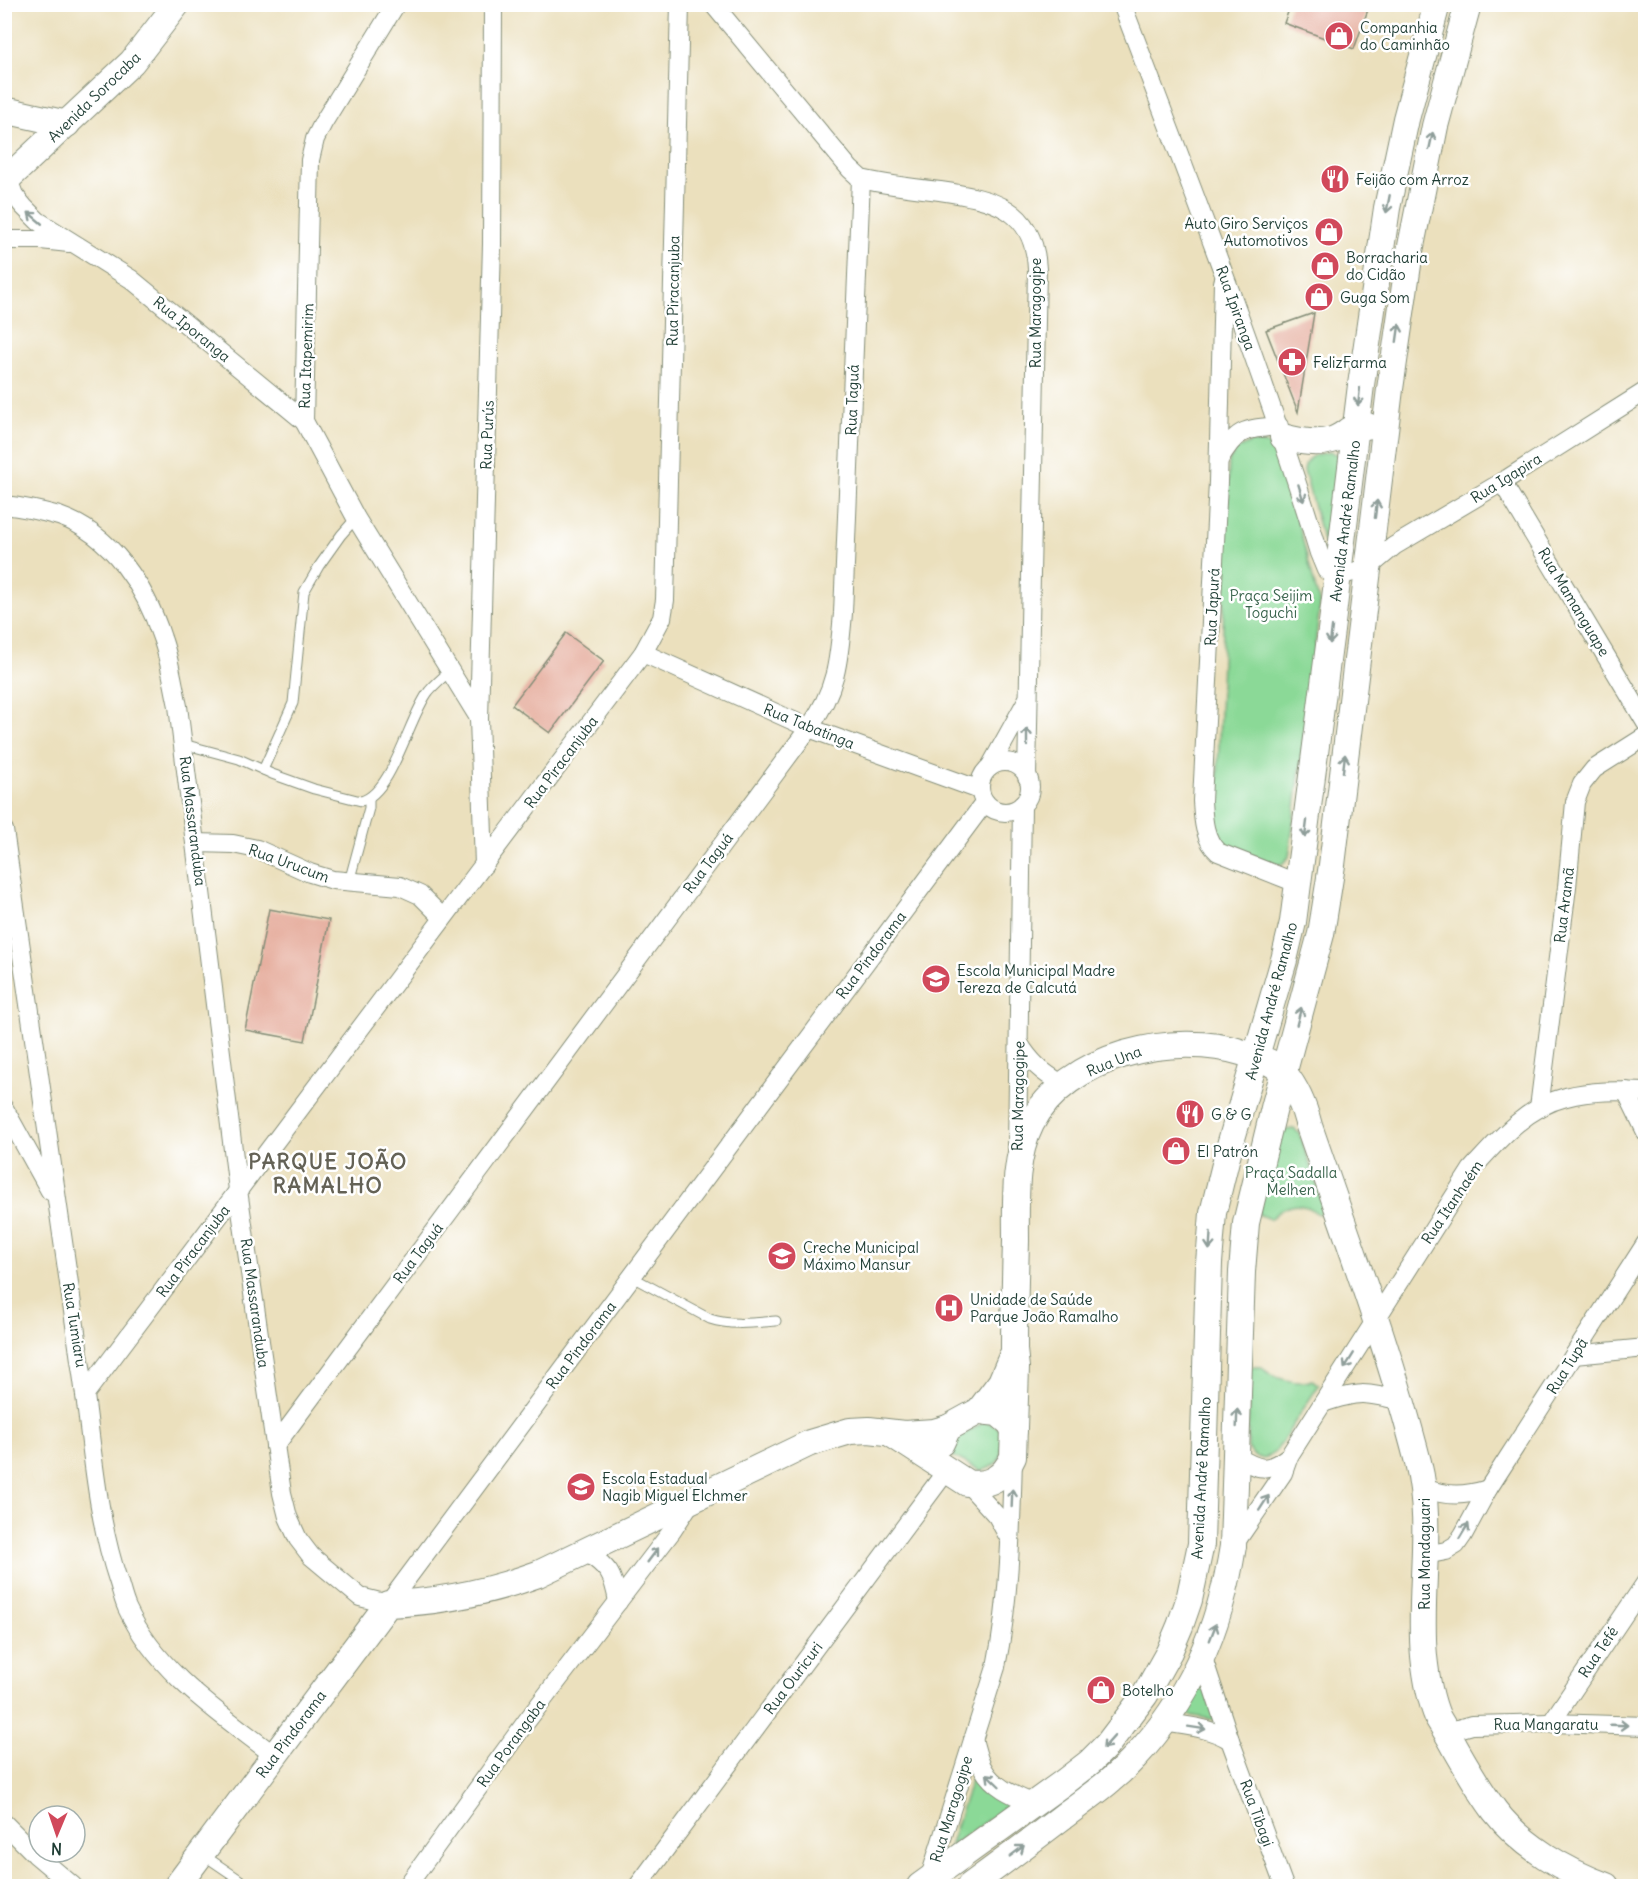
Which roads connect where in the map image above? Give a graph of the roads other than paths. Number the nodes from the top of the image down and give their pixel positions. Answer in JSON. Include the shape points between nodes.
{"nodes":[{"id":1,"x":177,"y":4,"type":"edge"},
{"id":2,"x":396,"y":4,"type":"edge"},
{"id":3,"x":493,"y":4,"type":"edge"},
{"id":4,"x":680,"y":4,"type":"edge"},
{"id":5,"x":713,"y":4,"type":"edge"},
{"id":6,"x":1122,"y":4,"type":"edge"},
{"id":7,"x":1437,"y":4,"type":"edge"},
{"id":8,"x":1468,"y":4,"type":"edge"},
{"id":9,"x":4,"y":110,"type":"edge"},
{"id":10,"x":67,"y":124,"type":"junction"},
{"id":11,"x":861,"y":179,"type":"junction"},
{"id":12,"x":6,"y":180,"type":"edge"},
{"id":13,"x":4,"y":240,"type":"edge"},
{"id":14,"x":76,"y":244,"type":"junction"},
{"id":15,"x":1223,"y":271,"type":"junction"},
{"id":16,"x":1646,"y":391,"type":"edge"},
{"id":17,"x":304,"y":421,"type":"junction"},
{"id":18,"x":1356,"y":425,"type":"junction"},
{"id":19,"x":1281,"y":432,"type":"junction"},
{"id":20,"x":1385,"y":433,"type":"junction"},
{"id":21,"x":1218,"y":462,"type":"junction"},
{"id":22,"x":1502,"y":482,"type":"junction"},
{"id":23,"x":4,"y":505,"type":"edge"},
{"id":24,"x":356,"y":518,"type":"junction"},
{"id":25,"x":1369,"y":567,"type":"junction"},
{"id":26,"x":1337,"y":577,"type":"junction"},
{"id":27,"x":642,"y":653,"type":"junction"},
{"id":28,"x":450,"y":671,"type":"junction"},
{"id":29,"x":1028,"y":698,"type":"junction"},
{"id":30,"x":479,"y":719,"type":"junction"},
{"id":31,"x":1646,"y":723,"type":"edge"},
{"id":32,"x":809,"y":728,"type":"junction"},
{"id":33,"x":1646,"y":736,"type":"edge"},
{"id":34,"x":183,"y":744,"type":"junction"},
{"id":35,"x":990,"y":767,"type":"junction"},
{"id":36,"x":263,"y":770,"type":"junction"},
{"id":37,"x":1027,"y":777,"type":"junction"},
{"id":38,"x":982,"y":796,"type":"junction"},
{"id":39,"x":369,"y":800,"type":"junction"},
{"id":40,"x":1022,"y":805,"type":"junction"},
{"id":41,"x":1003,"y":812,"type":"junction"},
{"id":42,"x":4,"y":830,"type":"edge"},
{"id":43,"x":1023,"y":842,"type":"junction"},
{"id":44,"x":196,"y":843,"type":"junction"},
{"id":45,"x":484,"y":865,"type":"junction"},
{"id":46,"x":349,"y":882,"type":"junction"},
{"id":47,"x":1299,"y":884,"type":"junction"},
{"id":48,"x":443,"y":918,"type":"junction"},
{"id":49,"x":1019,"y":1043,"type":"junction"},
{"id":50,"x":1204,"y":1045,"type":"junction"},
{"id":51,"x":1256,"y":1057,"type":"junction"},
{"id":52,"x":1284,"y":1073,"type":"junction"},
{"id":53,"x":1248,"y":1083,"type":"junction"},
{"id":54,"x":1062,"y":1084,"type":"junction"},
{"id":55,"x":1626,"y":1091,"type":"junction"},
{"id":56,"x":1646,"y":1092,"type":"edge"},
{"id":57,"x":4,"y":1108,"type":"edge"},
{"id":58,"x":1274,"y":1108,"type":"junction"},
{"id":59,"x":1539,"y":1108,"type":"junction"},
{"id":60,"x":1309,"y":1126,"type":"junction"},
{"id":61,"x":1646,"y":1132,"type":"edge"},
{"id":62,"x":1017,"y":1177,"type":"junction"},
{"id":63,"x":238,"y":1190,"type":"junction"},
{"id":64,"x":1217,"y":1195,"type":"junction"},
{"id":65,"x":56,"y":1200,"type":"junction"},
{"id":66,"x":1249,"y":1205,"type":"junction"},
{"id":67,"x":1646,"y":1243,"type":"edge"},
{"id":68,"x":632,"y":1277,"type":"junction"},
{"id":69,"x":1375,"y":1320,"type":"junction"},
{"id":70,"x":776,"y":1321,"type":"dead end"},
{"id":71,"x":1646,"y":1347,"type":"edge"},
{"id":72,"x":1014,"y":1350,"type":"junction"},
{"id":73,"x":1574,"y":1355,"type":"junction"},
{"id":74,"x":85,"y":1394,"type":"junction"},
{"id":75,"x":1401,"y":1401,"type":"junction"},
{"id":76,"x":1323,"y":1403,"type":"junction"},
{"id":77,"x":979,"y":1411,"type":"junction"},
{"id":78,"x":948,"y":1428,"type":"junction"},
{"id":79,"x":1014,"y":1430,"type":"junction"},
{"id":80,"x":890,"y":1433,"type":"junction"},
{"id":81,"x":275,"y":1446,"type":"junction"},
{"id":82,"x":1236,"y":1456,"type":"junction"},
{"id":83,"x":1289,"y":1456,"type":"junction"},
{"id":84,"x":1013,"y":1457,"type":"junction"},
{"id":85,"x":952,"y":1473,"type":"junction"},
{"id":86,"x":1424,"y":1488,"type":"junction"},
{"id":87,"x":1488,"y":1489,"type":"junction"},
{"id":88,"x":693,"y":1499,"type":"junction"},
{"id":89,"x":1009,"y":1538,"type":"junction"},
{"id":90,"x":1233,"y":1546,"type":"junction"},
{"id":91,"x":585,"y":1551,"type":"junction"},
{"id":92,"x":1425,"y":1555,"type":"junction"},
{"id":93,"x":1646,"y":1582,"type":"edge"},
{"id":94,"x":618,"y":1602,"type":"junction"},
{"id":95,"x":388,"y":1604,"type":"junction"},
{"id":96,"x":1169,"y":1652,"type":"junction"},
{"id":97,"x":1203,"y":1658,"type":"junction"},
{"id":98,"x":1145,"y":1695,"type":"junction"},
{"id":99,"x":1163,"y":1722,"type":"junction"},
{"id":100,"x":1551,"y":1723,"type":"junction"},
{"id":101,"x":1646,"y":1726,"type":"edge"},
{"id":102,"x":1447,"y":1732,"type":"junction"},
{"id":103,"x":973,"y":1739,"type":"junction"},
{"id":104,"x":1230,"y":1740,"type":"junction"},
{"id":105,"x":275,"y":1756,"type":"junction"},
{"id":106,"x":1034,"y":1804,"type":"junction"},
{"id":107,"x":4,"y":1823,"type":"edge"},
{"id":108,"x":202,"y":1853,"type":"junction"},
{"id":109,"x":924,"y":1883,"type":"edge"},
{"id":110,"x":73,"y":1887,"type":"edge"},
{"id":111,"x":177,"y":1887,"type":"edge"},
{"id":112,"x":249,"y":1887,"type":"edge"},
{"id":113,"x":407,"y":1887,"type":"edge"},
{"id":114,"x":638,"y":1887,"type":"edge"},
{"id":115,"x":970,"y":1887,"type":"edge"},
{"id":116,"x":1284,"y":1887,"type":"edge"},
{"id":117,"x":1606,"y":1887,"type":"edge"}],
"edges":[{"from":1,"to":10,"type":"main road","name":"Avenida Sorocaba","via":[[132,62]]},
{"from":2,"to":17,"type":"street","name":"Rua Itapemirim","via":[[323,123],[310,160]]},
{"from":3,"to":30,"type":"street","name":"Rua Purús","via":[[492,244]]},
{"from":4,"to":27,"type":"street","name":"Rua Piracanjuba","via":[[665,600],[662,618]]},
{"from":5,"to":11,"type":"street"},
{"from":6,"to":15,"type":"street","name":"Rua Ipiranga"},
{"from":7,"to":18,"type":"main road","name":"Avenida André Ramalho","one_way":true,"via":[[1387,208]]},
{"from":20,"to":8,"type":"main road","name":"Avenida André Ramalho","one_way":true,"via":[[1418,207]]},
{"from":9,"to":10,"type":"main road"},
{"from":10,"to":12,"type":"main road","name":"Avenida Sorocaba"},
{"from":11,"to":29,"type":"street","name":"Rua Maragogipe","via":[[980,197],[1017,217],[1034,245],[1037,269]]},
{"from":11,"to":32,"type":"street","name":"Rua Taguá","via":[[839,656],[831,691]]},
{"from":14,"to":12,"type":"street","name":"Rua Iporanga","one_way":true,"via":[[38,221]]},
{"from":13,"to":14,"type":"street","name":"Rua Iporanga"},
{"from":14,"to":17,"type":"street","name":"Rua Iporanga","via":[[131,279]]},
{"from":15,"to":19,"type":"street","name":"Rua Ipiranga"},
{"from":15,"to":21,"type":"street","name":"Rua Japurá"},
{"from":16,"to":22,"type":"street","name":"Rua Igapira"},
{"from":17,"to":24,"type":"street","name":"Rua Itapemirim"},
{"from":18,"to":19,"type":"main road","via":[[1334,440],[1321,442],[1307,442]]},
{"from":18,"to":20,"type":"main road","via":[[1377,427]]},
{"from":18,"to":26,"type":"main road","name":"Avenida André Ramalho"},
{"from":19,"to":21,"type":"street","via":[[1253,428],[1237,435]]},
{"from":19,"to":26,"type":"street","name":"Rua Ipiranga","one_way":true,"via":[[1319,553],[1326,570]]},
{"from":25,"to":20,"type":"main road","name":"Avenida André Ramalho","one_way":true},
{"from":21,"to":47,"type":"street","name":"Rua Japurá","via":[[1203,817],[1211,847],[1218,852]]},
{"from":22,"to":25,"type":"street","name":"Rua Igapira","via":[[1394,546]]},
{"from":22,"to":31,"type":"street","name":"Rua Mamanguape"},
{"from":23,"to":34,"type":"street","name":"Rua Massaranduba","via":[[60,517],[91,533],[116,555],[136,581],[163,641]]},
{"from":24,"to":28,"type":"street","name":"Rua Itapemirim"},
{"from":24,"to":36,"type":"lane","via":[[304,592],[293,703]]},
{"from":25,"to":26,"type":"street"},
{"from":52,"to":25,"type":"main road","name":"Avenida André Ramalho","one_way":true,"via":[[1323,923]]},
{"from":26,"to":47,"type":"main road","name":"Avenida André Ramalho","one_way":true},
{"from":27,"to":32,"type":"street","name":"Rua Tabatinga"},
{"from":27,"to":45,"type":"street","name":"Rua Piracanjuba"},
{"from":28,"to":30,"type":"street","name":"Rua Itapemirim"},
{"from":28,"to":39,"type":"lane","via":[[428,691],[397,759]]},
{"from":29,"to":35,"type":"street","name":"Rua Maragogipe"},
{"from":37,"to":29,"type":"street","name":"Rua Maragogipe","one_way":true},
{"from":30,"to":45,"type":"street","name":"Rua Purús"},
{"from":32,"to":38,"type":"street","name":"Rua Tabatinga"},
{"from":32,"to":81,"type":"street","name":"Rua Taguá"},
{"from":33,"to":59,"type":"street","name":"Rua Aramã","via":[[1594,769],[1582,783],[1575,802]]},
{"from":34,"to":36,"type":"lane","via":[[239,759]]},
{"from":34,"to":44,"type":"street","name":"Rua Massaranduba"},
{"from":35,"to":37,"type":"street","via":[[1015,765]]},
{"from":35,"to":38,"type":"street","via":[[984,773]]},
{"from":36,"to":39,"type":"lane","via":[[314,789]]},
{"from":37,"to":40,"type":"street","via":[[1029,794]]},
{"from":38,"to":41,"type":"street","via":[[994,810]]},
{"from":38,"to":68,"type":"street","name":"Rua Pindorama"},
{"from":39,"to":46,"type":"lane"},
{"from":40,"to":41,"type":"street"},
{"from":40,"to":43,"type":"street","name":"Rua Maragogipe"},
{"from":41,"to":43,"type":"street"},
{"from":42,"to":65,"type":"street","name":"Rua Tumiaru"},
{"from":43,"to":49,"type":"street","name":"Rua Maragogipe"},
{"from":44,"to":46,"type":"street","name":"Rua Urucum","via":[[257,849],[310,873]]},
{"from":44,"to":63,"type":"street","name":"Rua Massaranduba"},
{"from":45,"to":48,"type":"street","name":"Rua Piracanjuba"},
{"from":46,"to":48,"type":"street","name":"Rua Urucum","via":[[400,886],[413,891]]},
{"from":47,"to":51,"type":"main road","name":"Avenida André Ramalho","via":[[1284,960]]},
{"from":48,"to":63,"type":"street","name":"Rua Piracanjuba"},
{"from":49,"to":54,"type":"street","via":[[1036,1066]]},
{"from":49,"to":62,"type":"street","name":"Rua Maragogipe"},
{"from":50,"to":51,"type":"main road","name":"Rua Una"},
{"from":50,"to":53,"type":"main road"},
{"from":50,"to":54,"type":"main road","name":"Rua Una","via":[[1152,1046],[1096,1066]]},
{"from":51,"to":52,"type":"main road","name":"Rua Una"},
{"from":51,"to":53,"type":"main road","name":"Avenida André Ramalho"},
{"from":52,"to":58,"type":"main road","name":"Avenida André Ramalho"},
{"from":52,"to":60,"type":"main road","name":"Rua Mandaguari","via":[[1302,1100]]},
{"from":53,"to":58,"type":"main road"},
{"from":53,"to":64,"type":"main road","name":"Avenida André Ramalho"},
{"from":54,"to":62,"type":"main road","name":"Rua Una","via":[[1030,1125]]},
{"from":55,"to":56,"type":"street","name":"Rua Itanhaém"},
{"from":55,"to":59,"type":"street","name":"Rua Itanhaém","via":[[1566,1097]]},
{"from":55,"to":61,"type":"street"},
{"from":57,"to":65,"type":"street"},
{"from":58,"to":60,"type":"main road"},
{"from":58,"to":66,"type":"main road","name":"Avenida André Ramalho"},
{"from":59,"to":69,"type":"street","name":"Rua Itanhaém","via":[[1517,1123],[1471,1170]]},
{"from":60,"to":69,"type":"main road","name":"Rua Mandaguari"},
{"from":62,"to":72,"type":"main road","name":"Rua Maragogipe"},
{"from":63,"to":74,"type":"street","name":"Rua Piracanjuba"},
{"from":63,"to":81,"type":"street","name":"Rua Massaranduba"},
{"from":64,"to":66,"type":"main road"},
{"from":64,"to":96,"type":"main road","name":"Avenida André Ramalho","one_way":true,"via":[[1210,1232],[1201,1544],[1189,1600]]},
{"from":65,"to":74,"type":"street","name":"Rua Tumiaru"},
{"from":82,"to":66,"type":"main road","name":"Avenida André Ramalho","one_way":true,"via":[[1242,1263]]},
{"from":67,"to":73,"type":"street","name":"Rua Tupã"},
{"from":68,"to":70,"type":"lane","via":[[719,1322]]},
{"from":68,"to":95,"type":"street","name":"Rua Pindorama"},
{"from":69,"to":75,"type":"main road","name":"Rua Mandaguari"},
{"from":69,"to":76,"type":"street","name":"Rua Itanhaém","one_way":true},
{"from":71,"to":73,"type":"street"},
{"from":72,"to":77,"type":"main road","name":"Rua Maragogipe","via":[[1001,1382]]},
{"from":72,"to":79,"type":"main road","name":"Rua Maragogipe"},
{"from":73,"to":87,"type":"street","name":"Rua Tupã"},
{"from":74,"to":105,"type":"street","name":"Rua Tumiaru","via":[[100,1511],[127,1609],[157,1656],[191,1689]]},
{"from":75,"to":76,"type":"street","via":[[1364,1393]]},
{"from":75,"to":86,"type":"main road","name":"Rua Mandaguari"},
{"from":76,"to":83,"type":"street","name":"Rua Itanhaém"},
{"from":77,"to":78,"type":"main road"},
{"from":77,"to":79,"type":"main road","via":[[998,1413]]},
{"from":78,"to":80,"type":"main road","name":"Rua Massaranduba"},
{"from":78,"to":85,"type":"main road","via":[[941,1444]]},
{"from":79,"to":84,"type":"main road"},
{"from":80,"to":85,"type":"main road","name":"Rua Massaranduba"},
{"from":80,"to":88,"type":"main road","name":"Rua Massaranduba","via":[[869,1430],[829,1436]]},
{"from":81,"to":95,"type":"street","name":"Rua Massaranduba","via":[[286,1509],[298,1539],[311,1556],[360,1597]]},
{"from":82,"to":83,"type":"street","via":[[1259,1468],[1274,1466]]},
{"from":82,"to":90,"type":"main road","name":"Avenida André Ramalho"},
{"from":90,"to":83,"type":"street","name":"Rua Itanhaém","one_way":true,"via":[[1283,1473]]},
{"from":84,"to":85,"type":"main road","via":[[1008,1468],[993,1481],[977,1485]]},
{"from":89,"to":84,"type":"street","name":"Rua Maragogipe","one_way":true},
{"from":85,"to":89,"type":"street","via":[[997,1516]]},
{"from":85,"to":114,"type":"street","name":"Rua Ouricuri"},
{"from":86,"to":87,"type":"street","via":[[1455,1496]]},
{"from":86,"to":92,"type":"main road","name":"Rua Mandaguari"},
{"from":92,"to":87,"type":"street","name":"Rua Tupã","one_way":true,"via":[[1456,1545]]},
{"from":88,"to":91,"type":"main road","name":"Rua Massaranduba"},
{"from":94,"to":88,"type":"street","name":"Rua Porangaba","one_way":true},
{"from":89,"to":103,"type":"street","name":"Rua Maragogipe","via":[[1006,1615],[996,1667]]},
{"from":97,"to":90,"type":"main road","name":"Avenida André Ramalho","one_way":true,"via":[[1220,1612]]},
{"from":91,"to":94,"type":"street","via":[[605,1565]]},
{"from":91,"to":95,"type":"main road","name":"Rua Massaranduba","via":[[504,1587],[443,1600]]},
{"from":92,"to":102,"type":"main road","name":"Rua Mandaguari","via":[[1424,1655],[1433,1701]]},
{"from":93,"to":100,"type":"street","name":"Rua Tefé"},
{"from":94,"to":113,"type":"street","name":"Rua Porangaba"},
{"from":95,"to":105,"type":"main road","name":"Rua Pindorama"},
{"from":96,"to":97,"type":"main road"},
{"from":96,"to":98,"type":"main road","name":"Avenida André Ramalho"},
{"from":97,"to":99,"type":"main road","name":"Avenida André Ramalho"},
{"from":97,"to":104,"type":"street","name":"Rua Tibagi"},
{"from":98,"to":99,"type":"main road","via":[[1149,1707]]},
{"from":98,"to":106,"type":"main road","name":"Avenida André Ramalho","one_way":true,"via":[[1090,1762]]},
{"from":99,"to":104,"type":"street","one_way":true,"via":[[1205,1728]]},
{"from":115,"to":99,"type":"main road","name":"Avenida André Ramalho","one_way":true,"via":[[1102,1787],[1135,1757]]},
{"from":100,"to":101,"type":"street","name":"Rua Mangaratu","one_way":true},
{"from":100,"to":102,"type":"street","name":"Rua Mangaratu","via":[[1472,1725]]},
{"from":102,"to":117,"type":"main road","name":"Rua Mandaguari","via":[[1495,1811],[1513,1830],[1564,1868]]},
{"from":106,"to":103,"type":"street","name":"Rua Maragogipe","one_way":true,"via":[[990,1778]]},
{"from":103,"to":109,"type":"street","name":"Rua Maragogipe"},
{"from":104,"to":116,"type":"street","name":"Rua Tibagi"},
{"from":105,"to":108,"type":"main road","name":"Rua Pindorama"},
{"from":106,"to":109,"type":"main road","name":"Avenida André Ramalho"},
{"from":107,"to":110,"type":"street"},
{"from":108,"to":111,"type":"main road","name":"Rua Pindorama"},
{"from":108,"to":112,"type":"lane"}]}
